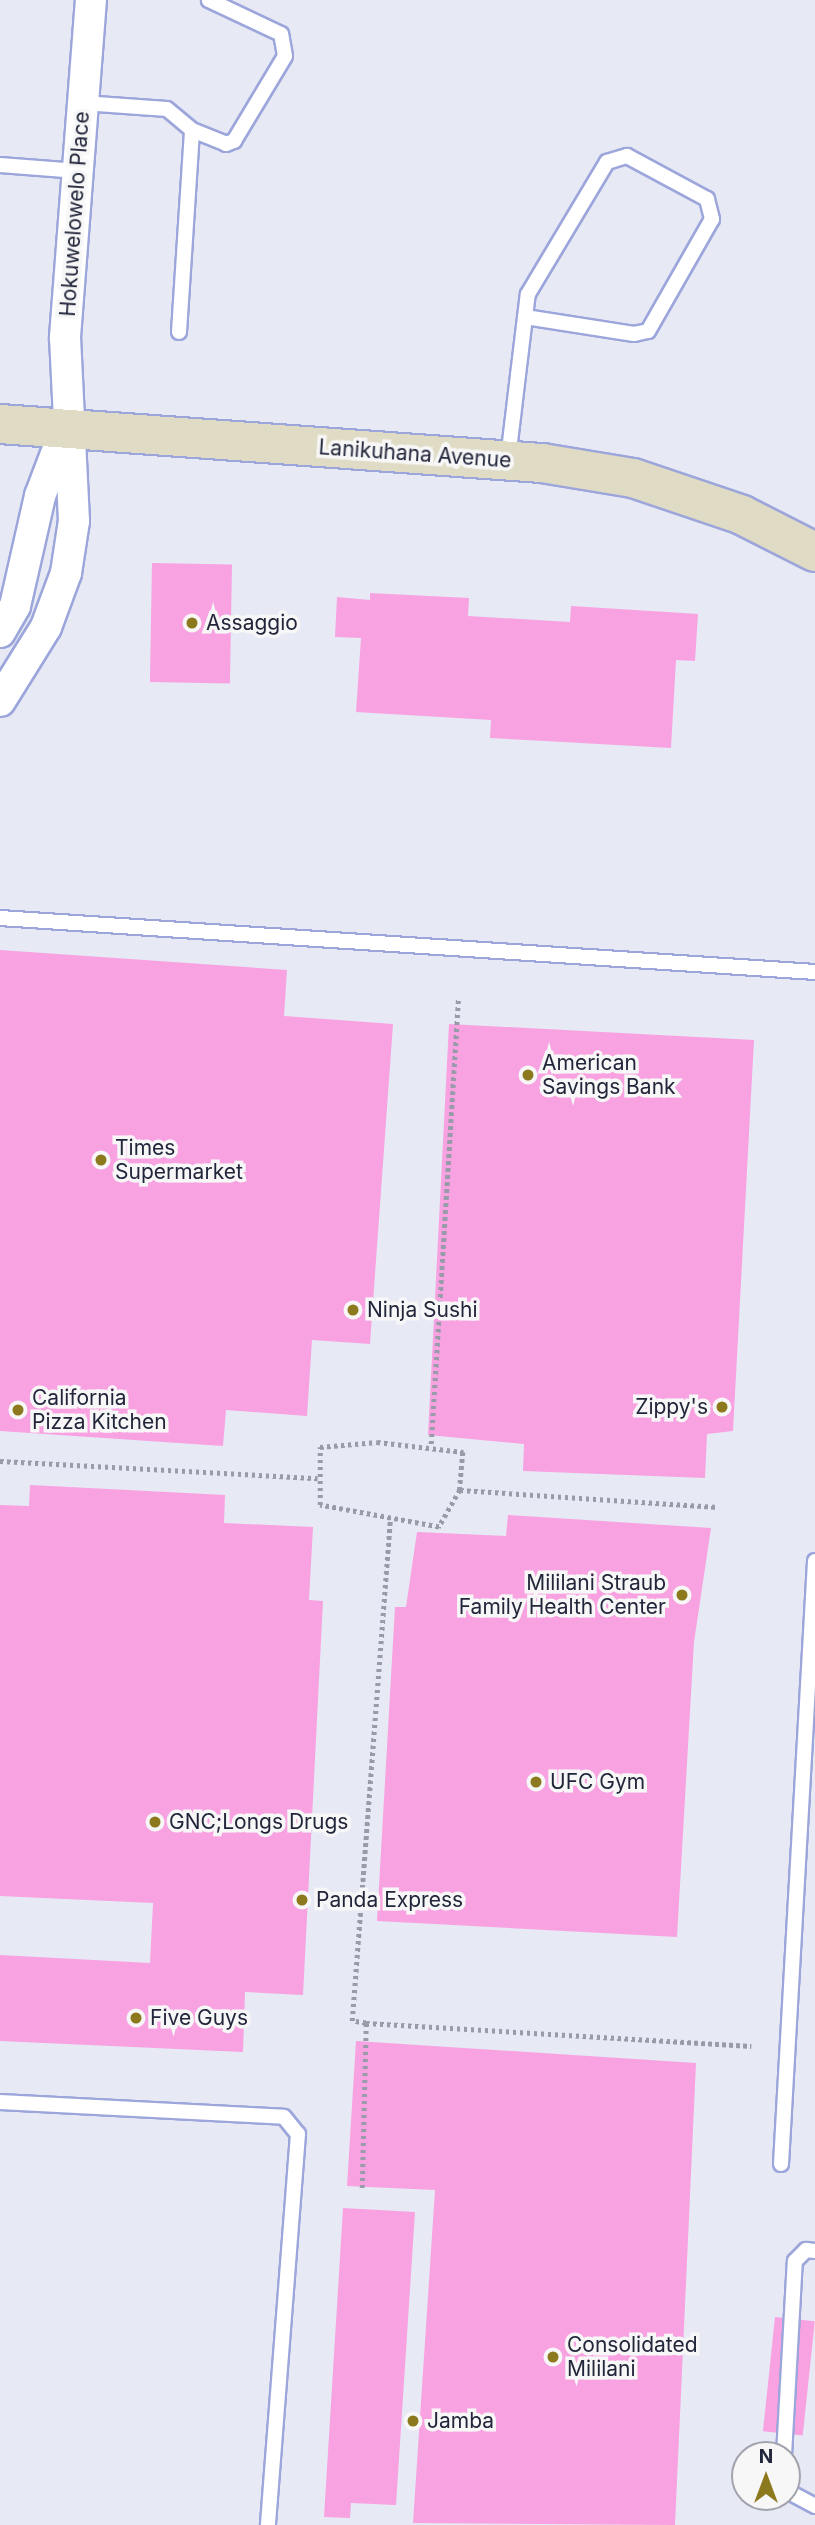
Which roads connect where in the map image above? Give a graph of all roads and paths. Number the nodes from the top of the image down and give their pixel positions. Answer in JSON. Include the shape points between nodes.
{"nodes":[{"id":1,"x":91,"y":0,"type":"edge"},
{"id":2,"x":209,"y":0,"type":"edge"},
{"id":3,"x":83,"y":103,"type":"junction"},
{"id":4,"x":192,"y":130,"type":"junction"},
{"id":5,"x":0,"y":165,"type":"edge"},
{"id":6,"x":78,"y":170,"type":"junction"},
{"id":7,"x":525,"y":317,"type":"junction"},
{"id":8,"x":179,"y":332,"type":"dead end"},
{"id":9,"x":0,"y":424,"type":"edge"},
{"id":10,"x":65,"y":428,"type":"junction"},
{"id":11,"x":508,"y":461,"type":"junction"},
{"id":12,"x":815,"y":552,"type":"edge"},
{"id":13,"x":0,"y":632,"type":"edge"},
{"id":14,"x":0,"y":701,"type":"edge"},
{"id":15,"x":0,"y":918,"type":"edge"},
{"id":16,"x":815,"y":972,"type":"edge"},
{"id":17,"x":458,"y":999,"type":"dead end"},
{"id":18,"x":431,"y":1444,"type":"junction"},
{"id":19,"x":0,"y":1461,"type":"edge"},
{"id":20,"x":318,"y":1478,"type":"junction"},
{"id":21,"x":460,"y":1489,"type":"junction"},
{"id":22,"x":717,"y":1507,"type":"dead end"},
{"id":23,"x":390,"y":1521,"type":"junction"},
{"id":24,"x":815,"y":1561,"type":"edge"},
{"id":25,"x":366,"y":2023,"type":"junction"},
{"id":26,"x":751,"y":2046,"type":"dead end"},
{"id":27,"x":0,"y":2102,"type":"edge"},
{"id":28,"x":781,"y":2164,"type":"dead end"},
{"id":29,"x":362,"y":2188,"type":"dead end"},
{"id":30,"x":815,"y":2251,"type":"edge"},
{"id":31,"x":785,"y":2441,"type":"edge"},
{"id":32,"x":268,"y":2525,"type":"edge"}],
"edges":[{"from":1,"to":3,"type":"street","name":"Hokuwelowelo Place"},
{"from":2,"to":4,"type":"lane","via":[[281,34],[285,56],[234,141],[226,144]]},
{"from":3,"to":4,"type":"lane","via":[[167,109]]},
{"from":3,"to":6,"type":"street","name":"Hokuwelowelo Place"},
{"from":4,"to":8,"type":"lane"},
{"from":5,"to":6,"type":"lane"},
{"from":6,"to":10,"type":"street","name":"Hokuwelowelo Place"},
{"from":7,"to":7,"type":"lane","via":[[528,294],[607,162],[627,156],[707,199],[712,219],[649,331],[634,334]]},
{"from":7,"to":11,"type":"lane"},
{"from":9,"to":10,"type":"main road","name":"Lanikuhana Avenue"},
{"from":10,"to":11,"type":"main road","name":"Lanikuhana Avenue"},
{"from":10,"to":13,"type":"street","name":"Hokuwelowelo Place","via":[[40,496],[15,606]]},
{"from":10,"to":14,"type":"street","name":"Hokuwelowelo Place","via":[[74,521],[66,573],[46,627]]},
{"from":11,"to":12,"type":"main road","name":"Lanikuhana Avenue","via":[[633,478],[742,515]]},
{"from":15,"to":16,"type":"lane"},
{"from":17,"to":18,"type":"path"},
{"from":18,"to":20,"type":"path","via":[[320,1447]]},
{"from":18,"to":21,"type":"path","via":[[463,1452]]},
{"from":19,"to":20,"type":"path"},
{"from":20,"to":23,"type":"path","via":[[320,1505]]},
{"from":21,"to":22,"type":"path"},
{"from":21,"to":23,"type":"path","via":[[439,1527]]},
{"from":23,"to":25,"type":"path","via":[[352,2021]]},
{"from":24,"to":28,"type":"lane"},
{"from":25,"to":26,"type":"path"},
{"from":25,"to":29,"type":"path"},
{"from":27,"to":32,"type":"lane","via":[[284,2117],[298,2134]]},
{"from":30,"to":31,"type":"lane","via":[[806,2250],[795,2261]]}]}
